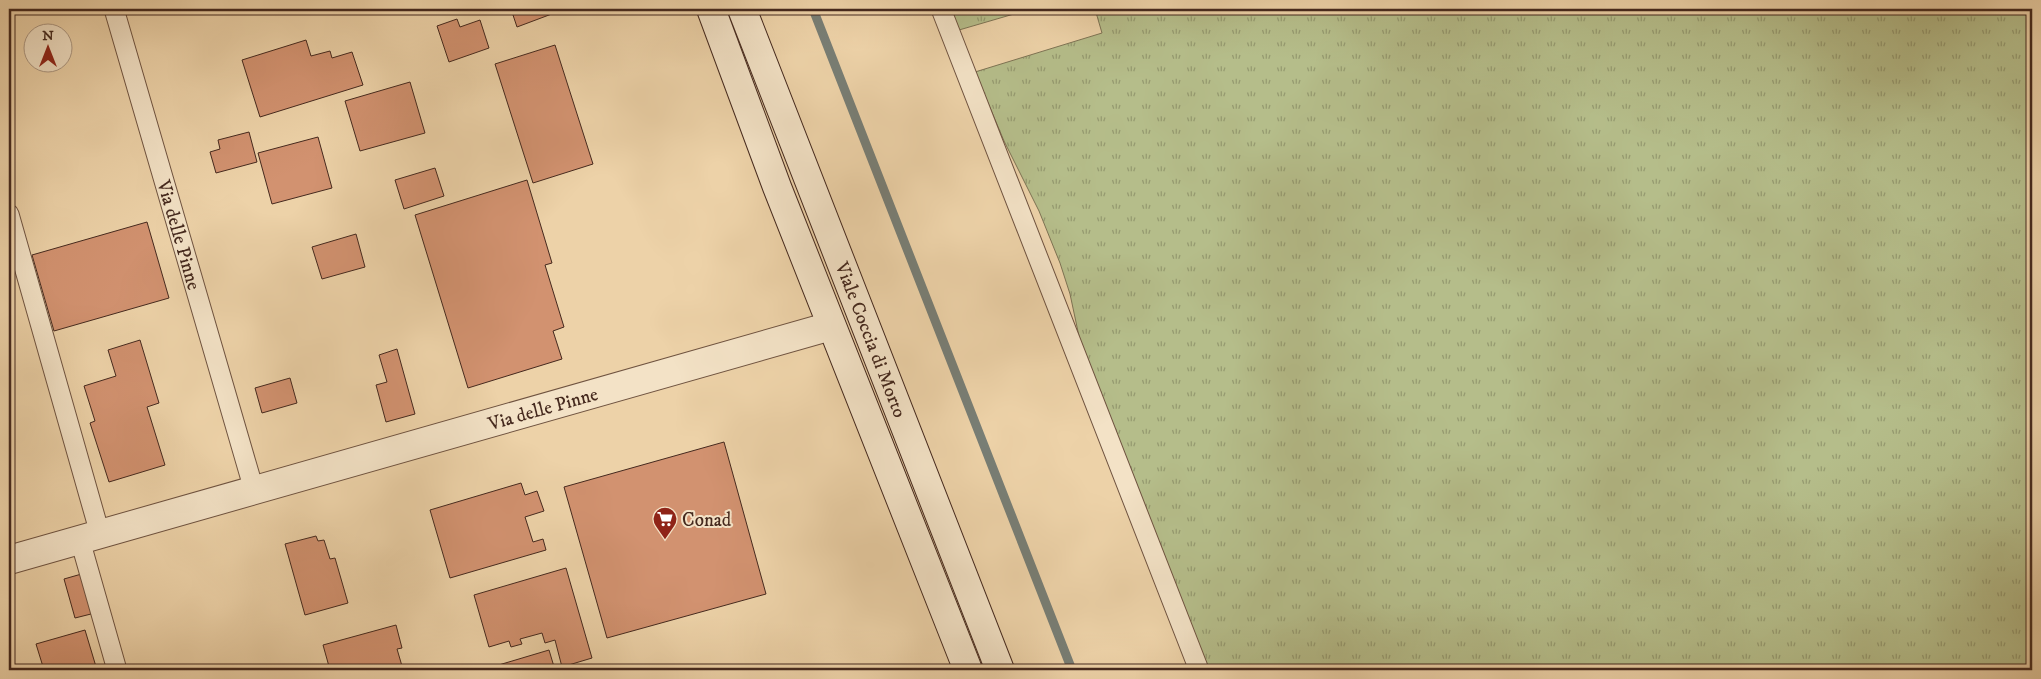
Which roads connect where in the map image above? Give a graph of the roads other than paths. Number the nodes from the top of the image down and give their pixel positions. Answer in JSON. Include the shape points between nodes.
{"nodes":[{"id":1,"x":114,"y":9,"type":"edge"},
{"id":2,"x":710,"y":9,"type":"edge"},
{"id":3,"x":742,"y":9,"type":"edge"},
{"id":4,"x":941,"y":9,"type":"edge"},
{"id":5,"x":9,"y":214,"type":"edge"},
{"id":6,"x":831,"y":326,"type":"junction"},
{"id":7,"x":254,"y":490,"type":"junction"},
{"id":8,"x":90,"y":537,"type":"junction"},
{"id":9,"x":9,"y":560,"type":"edge"},
{"id":10,"x":117,"y":670,"type":"edge"},
{"id":11,"x":968,"y":670,"type":"edge"},
{"id":12,"x":1000,"y":670,"type":"edge"},
{"id":13,"x":1199,"y":670,"type":"edge"}],
"edges":[{"from":1,"to":7,"type":"lane","name":"Via delle Pinne"},
{"from":2,"to":6,"type":"street","name":"Viale Coccia di Morto"},
{"from":3,"to":12,"type":"street","name":"Viale Coccia di Morto"},
{"from":4,"to":13,"type":"lane"},
{"from":5,"to":8,"type":"lane"},
{"from":6,"to":7,"type":"street","name":"Via delle Pinne"},
{"from":6,"to":11,"type":"street","name":"Viale Coccia di Morto"},
{"from":7,"to":8,"type":"street","name":"Via delle Pinne"},
{"from":8,"to":9,"type":"street","name":"Via delle Pinne"},
{"from":8,"to":10,"type":"lane"}]}
